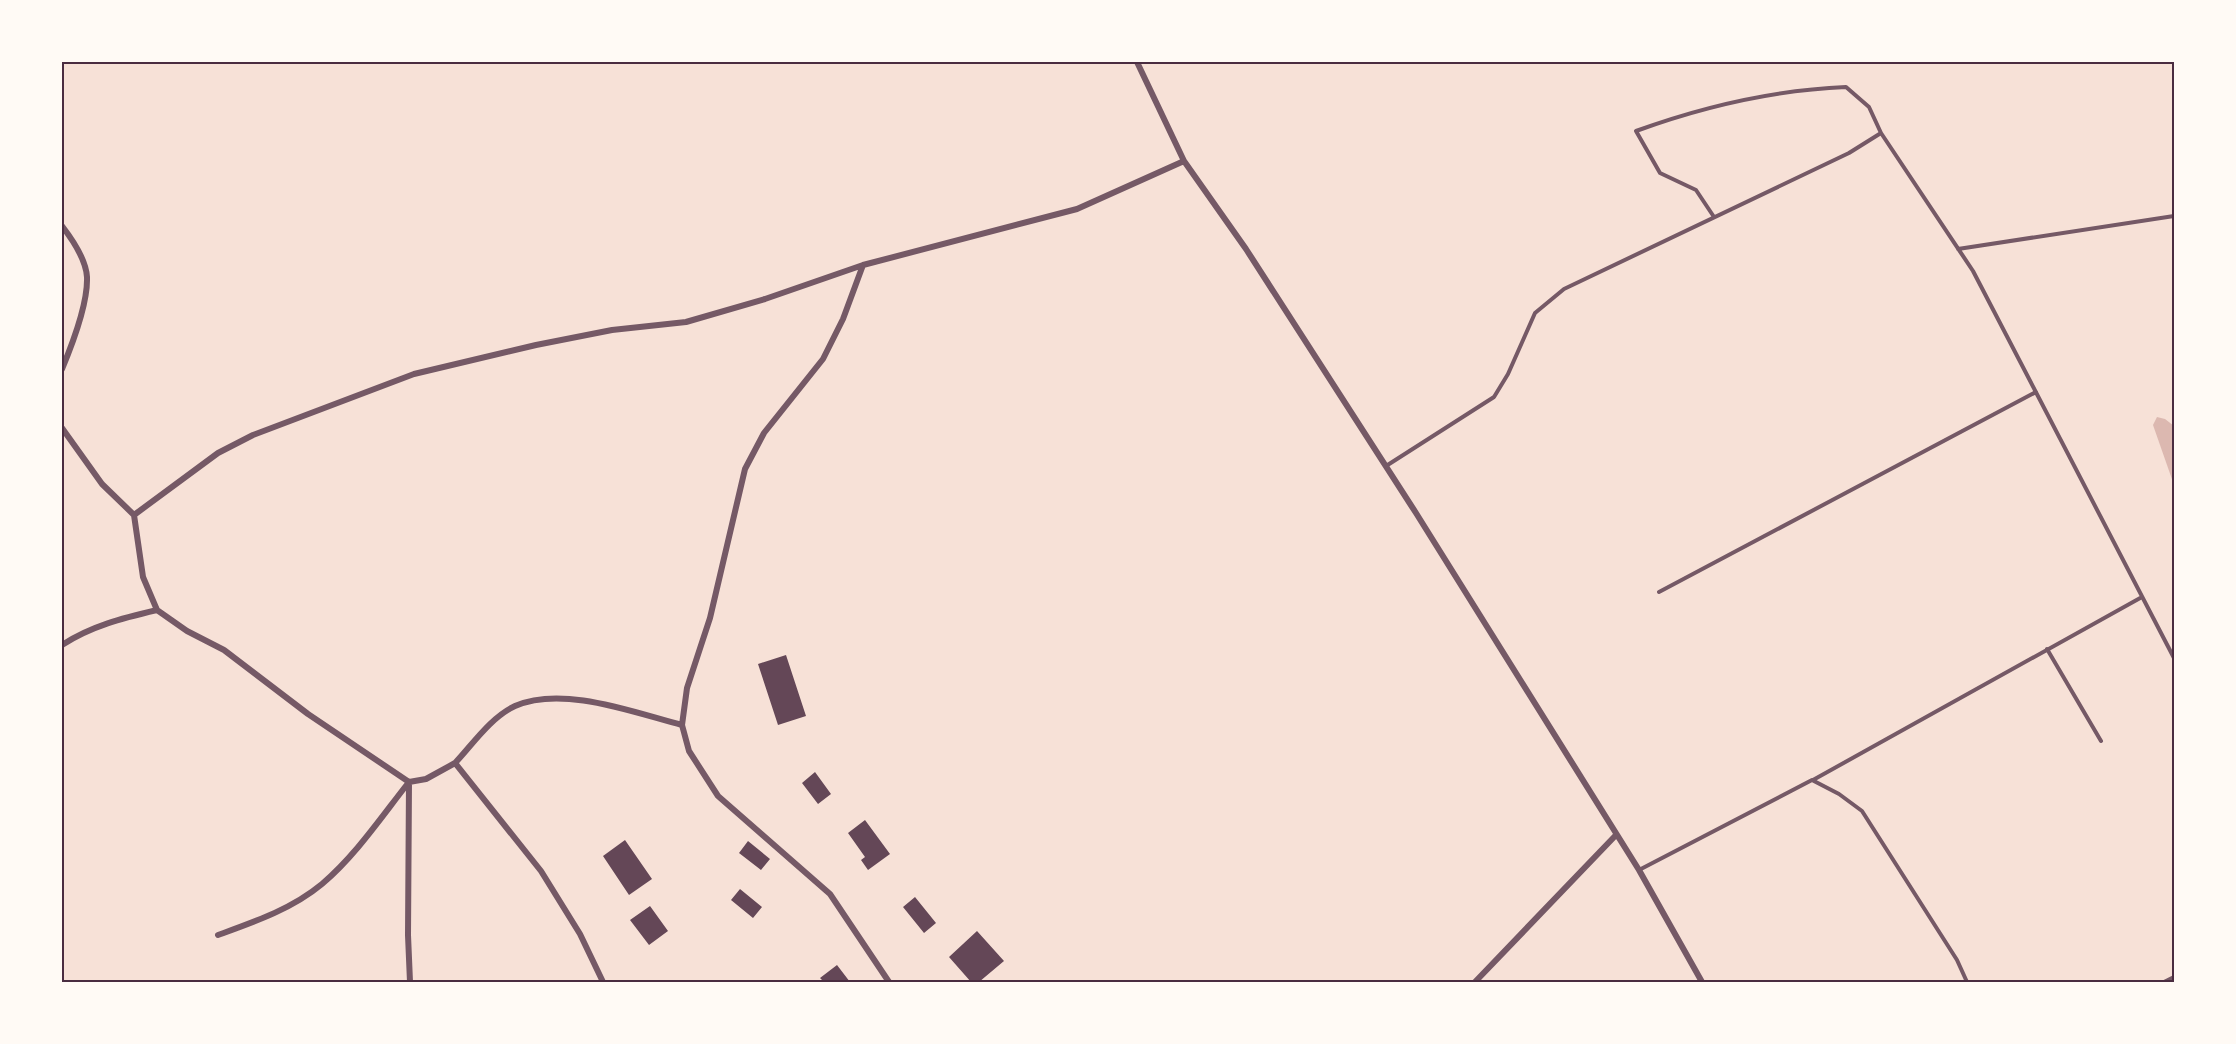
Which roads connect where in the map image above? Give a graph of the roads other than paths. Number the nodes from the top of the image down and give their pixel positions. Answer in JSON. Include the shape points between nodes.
{"nodes":[{"id":1,"x":1137,"y":62,"type":"edge"},
{"id":2,"x":1881,"y":133,"type":"junction"},
{"id":3,"x":1184,"y":161,"type":"junction"},
{"id":4,"x":2175,"y":216,"type":"edge"},
{"id":5,"x":1714,"y":217,"type":"junction"},
{"id":6,"x":62,"y":226,"type":"edge"},
{"id":7,"x":1958,"y":249,"type":"junction"},
{"id":8,"x":863,"y":265,"type":"junction"},
{"id":9,"x":62,"y":369,"type":"edge"},
{"id":10,"x":2036,"y":392,"type":"junction"},
{"id":11,"x":62,"y":428,"type":"edge"},
{"id":12,"x":1386,"y":466,"type":"junction"},
{"id":13,"x":134,"y":515,"type":"junction"},
{"id":14,"x":1659,"y":592,"type":"dead end"},
{"id":15,"x":2142,"y":597,"type":"junction"},
{"id":16,"x":157,"y":610,"type":"junction"},
{"id":17,"x":62,"y":645,"type":"edge"},
{"id":18,"x":2047,"y":649,"type":"junction"},
{"id":19,"x":2175,"y":658,"type":"edge"},
{"id":20,"x":682,"y":725,"type":"junction"},
{"id":21,"x":2101,"y":741,"type":"dead end"},
{"id":22,"x":455,"y":763,"type":"junction"},
{"id":23,"x":1812,"y":780,"type":"junction"},
{"id":24,"x":409,"y":782,"type":"junction"},
{"id":25,"x":1616,"y":835,"type":"junction"},
{"id":26,"x":1639,"y":870,"type":"junction"},
{"id":27,"x":218,"y":935,"type":"dead end"},
{"id":28,"x":2175,"y":977,"type":"edge"},
{"id":29,"x":410,"y":982,"type":"edge"},
{"id":30,"x":603,"y":982,"type":"edge"},
{"id":31,"x":889,"y":982,"type":"edge"},
{"id":32,"x":1475,"y":982,"type":"edge"},
{"id":33,"x":1702,"y":982,"type":"edge"},
{"id":34,"x":1967,"y":982,"type":"edge"},
{"id":35,"x":2164,"y":982,"type":"edge"}],
"edges":[{"from":1,"to":3,"type":"street"},
{"from":2,"to":5,"type":"lane","via":[[1849,153]]},
{"from":2,"to":5,"type":"lane","via":[[1869,107],[1845,87],[1816,88],[1740,102],[1635,131],[1660,173],[1696,190]]},
{"from":2,"to":7,"type":"lane"},
{"from":3,"to":8,"type":"street","via":[[1077,209]]},
{"from":3,"to":12,"type":"street"},
{"from":4,"to":7,"type":"lane"},
{"from":5,"to":12,"type":"lane","via":[[1564,288],[1535,313],[1494,398]]},
{"from":6,"to":9,"type":"street","via":[[73,240],[87,276],[82,307]]},
{"from":7,"to":10,"type":"lane"},
{"from":8,"to":13,"type":"street","via":[[686,322],[558,340],[414,374],[252,435],[218,453]]},
{"from":8,"to":20,"type":"street","via":[[823,359],[764,433],[745,469],[710,618],[687,688]]},
{"from":10,"to":14,"type":"lane"},
{"from":10,"to":15,"type":"lane"},
{"from":11,"to":13,"type":"street","via":[[102,484]]},
{"from":12,"to":25,"type":"street"},
{"from":13,"to":16,"type":"street","via":[[143,577]]},
{"from":15,"to":18,"type":"lane"},
{"from":15,"to":19,"type":"lane"},
{"from":16,"to":17,"type":"street","via":[[117,619],[78,634]]},
{"from":16,"to":24,"type":"street","via":[[187,632],[224,650],[308,714]]},
{"from":18,"to":21,"type":"lane"},
{"from":18,"to":23,"type":"lane"},
{"from":20,"to":22,"type":"street","via":[[603,704],[559,699],[533,701],[514,706],[496,719]]},
{"from":20,"to":31,"type":"street","via":[[689,751],[718,796],[830,894]]},
{"from":22,"to":24,"type":"street","via":[[426,779]]},
{"from":22,"to":30,"type":"street","via":[[541,872],[580,934]]},
{"from":23,"to":26,"type":"lane"},
{"from":23,"to":34,"type":"lane","via":[[1862,810]]},
{"from":24,"to":27,"type":"street","via":[[321,884],[293,903]]},
{"from":24,"to":29,"type":"street"},
{"from":25,"to":26,"type":"street"},
{"from":25,"to":32,"type":"street"},
{"from":26,"to":33,"type":"street"},
{"from":28,"to":35,"type":"lane"}]}
